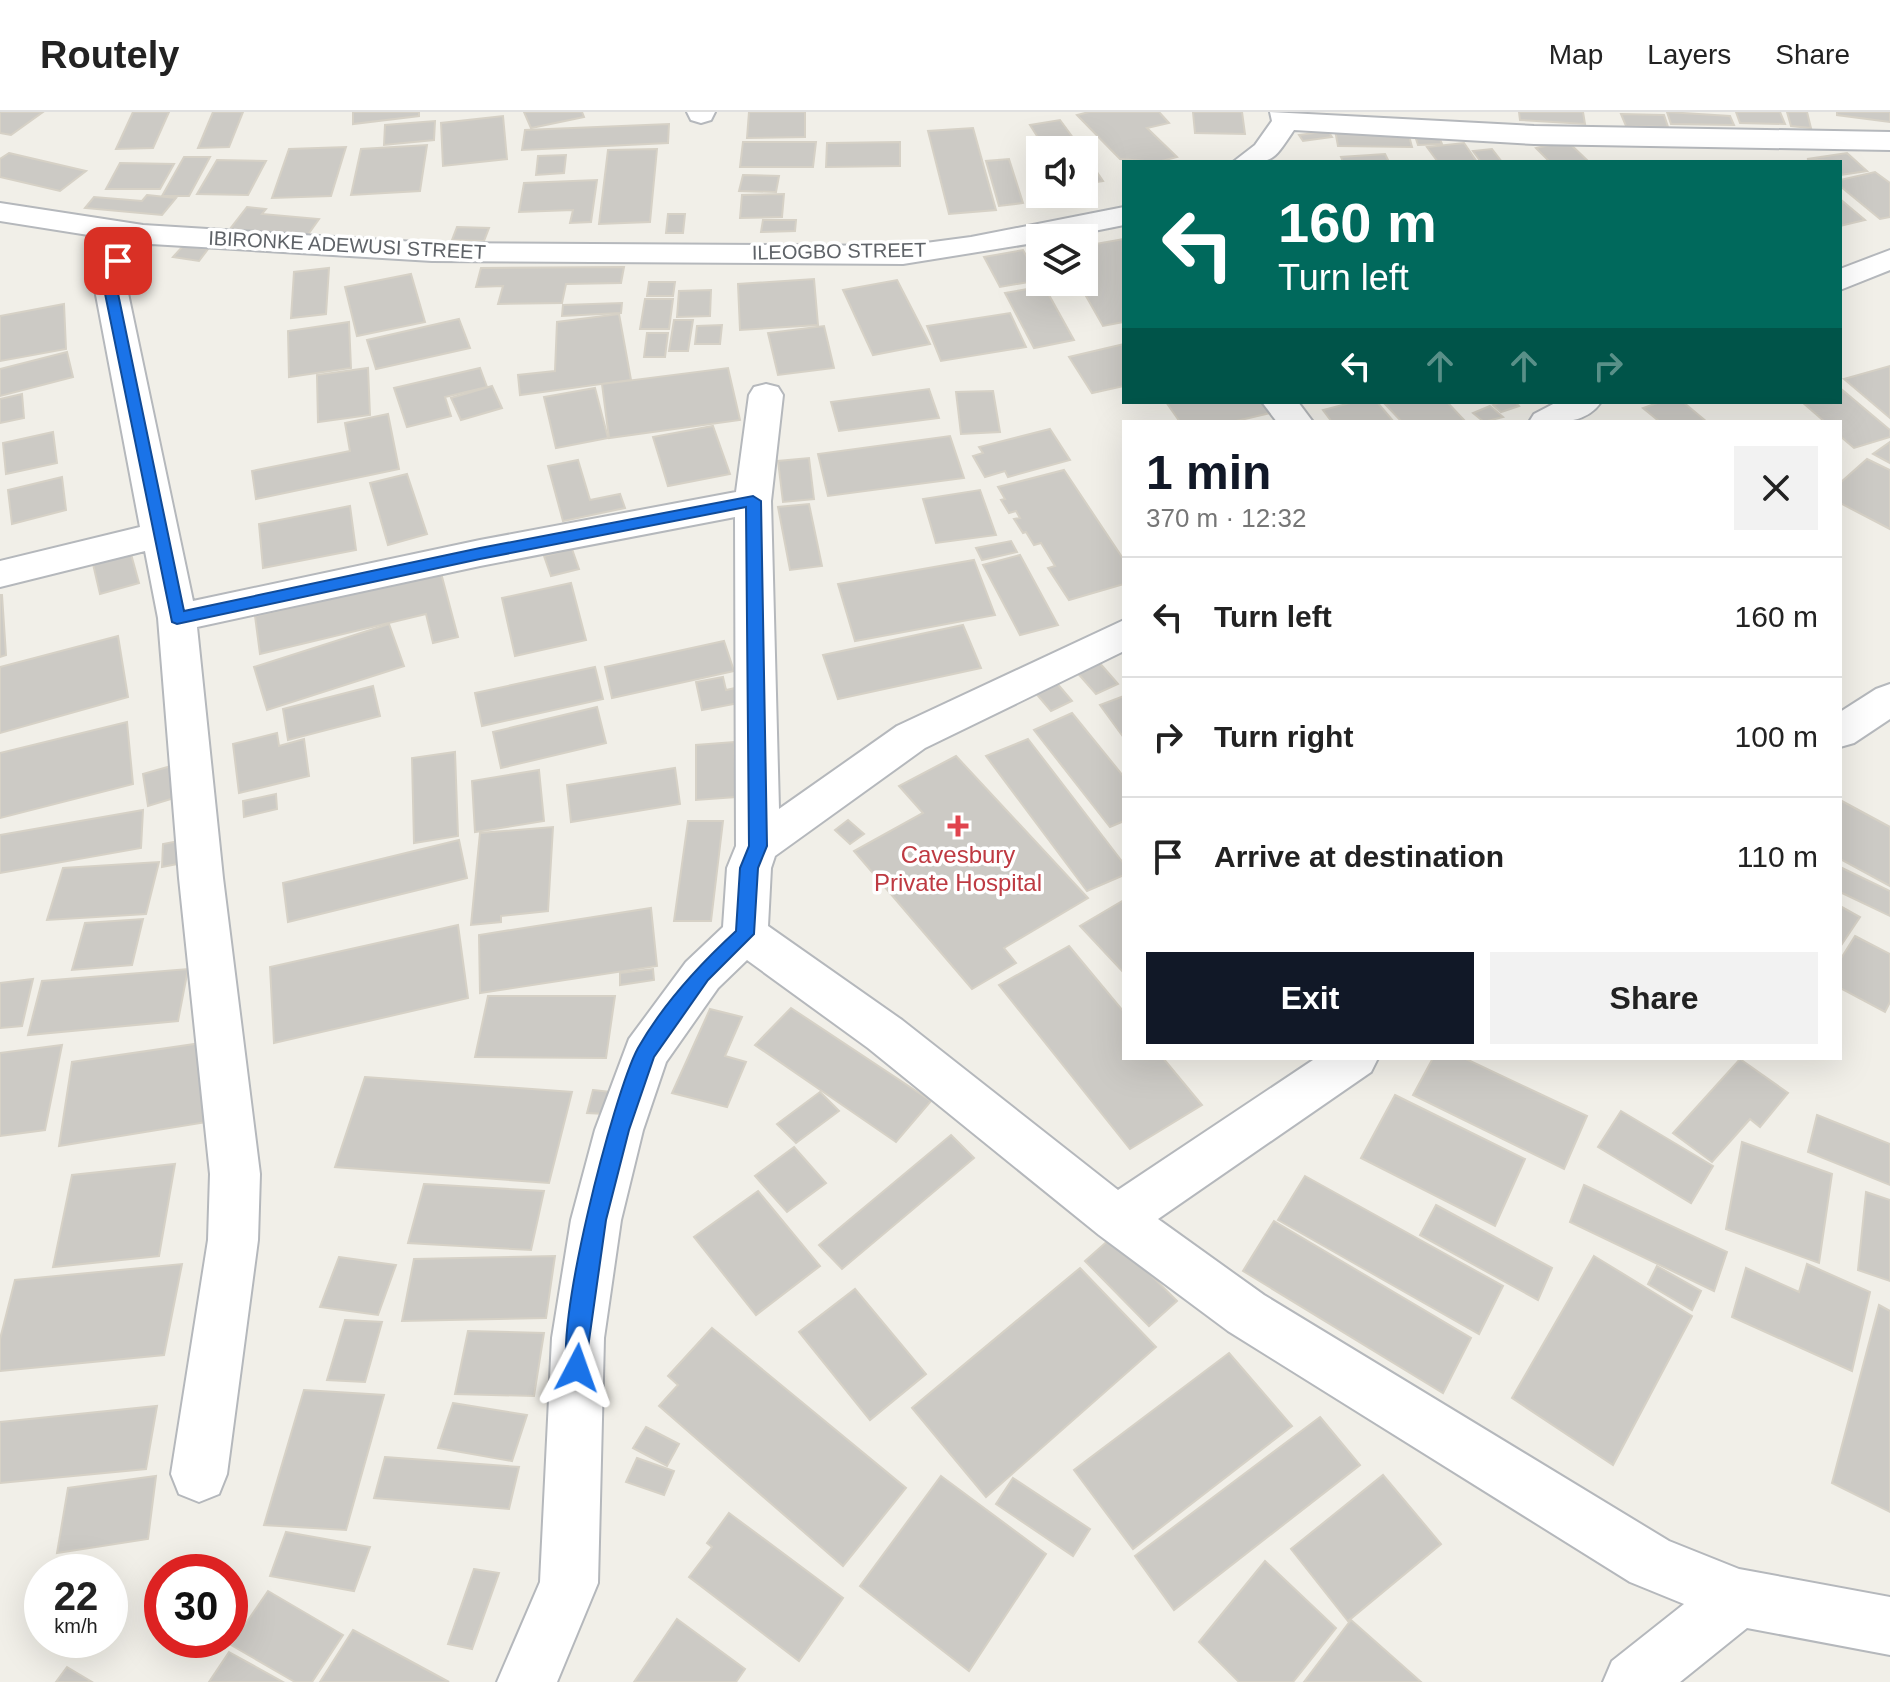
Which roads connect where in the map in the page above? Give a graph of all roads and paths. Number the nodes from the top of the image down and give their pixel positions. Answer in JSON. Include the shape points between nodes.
{"nodes":[{"id":1,"x":1285,"y":117,"type":"edge"},
{"id":2,"x":1480,"y":130,"type":"junction"},
{"id":3,"x":1890,"y":141,"type":"edge"},
{"id":4,"x":1251,"y":160,"type":"edge"},
{"id":5,"x":1511,"y":160,"type":"edge"},
{"id":6,"x":0,"y":212,"type":"edge"},
{"id":7,"x":1122,"y":217,"type":"edge"},
{"id":8,"x":143,"y":234,"type":"junction"},
{"id":9,"x":695,"y":252,"type":"joint"},
{"id":10,"x":1890,"y":259,"type":"edge"},
{"id":11,"x":1842,"y":279,"type":"edge"},
{"id":12,"x":766,"y":395,"type":"dead end"},
{"id":13,"x":1281,"y":404,"type":"edge"},
{"id":14,"x":1580,"y":404,"type":"edge"},
{"id":15,"x":1294,"y":420,"type":"edge"},
{"id":16,"x":1550,"y":420,"type":"edge"},
{"id":17,"x":753,"y":501,"type":"junction"},
{"id":18,"x":162,"y":534,"type":"junction"},
{"id":19,"x":0,"y":574,"type":"edge"},
{"id":20,"x":177,"y":618,"type":"junction"},
{"id":21,"x":1122,"y":635,"type":"edge"},
{"id":22,"x":1890,"y":699,"type":"edge"},
{"id":23,"x":1842,"y":731,"type":"edge"},
{"id":24,"x":758,"y":846,"type":"junction"},
{"id":25,"x":745,"y":934,"type":"junction"},
{"id":26,"x":1351,"y":1060,"type":"edge"},
{"id":27,"x":1117,"y":1219,"type":"junction"},
{"id":28,"x":199,"y":1474,"type":"dead end"},
{"id":29,"x":1739,"y":1598,"type":"junction"},
{"id":30,"x":1890,"y":1626,"type":"edge"},
{"id":31,"x":527,"y":1682,"type":"edge"},
{"id":32,"x":1633,"y":1682,"type":"edge"}],
"edges":[{"from":1,"to":2,"type":"street"},
{"from":1,"to":4,"type":"street","via":[[1265,151]]},
{"from":2,"to":3,"type":"street"},
{"from":2,"to":5,"type":"street"},
{"from":6,"to":8,"type":"street","name":"IBIRONKE ADEWUSI STREET"},
{"from":7,"to":9,"type":"street","name":"ILEOGBO STREET","via":[[903,255]]},
{"from":8,"to":9,"type":"street","name":"IBIRONKE ADEWUSI STREET","via":[[432,252]]},
{"from":8,"to":18,"type":"street","via":[[109,279]]},
{"from":10,"to":11,"type":"street"},
{"from":12,"to":17,"type":"street"},
{"from":13,"to":15,"type":"street"},
{"from":14,"to":16,"type":"street"},
{"from":17,"to":20,"type":"street"},
{"from":17,"to":24,"type":"street"},
{"from":18,"to":19,"type":"street"},
{"from":18,"to":20,"type":"street"},
{"from":20,"to":28,"type":"street","via":[[235,1174],[233,1240]]},
{"from":21,"to":24,"type":"street","via":[[911,737]]},
{"from":22,"to":23,"type":"street"},
{"from":24,"to":25,"type":"street","via":[[749,868]]},
{"from":25,"to":27,"type":"street","via":[[885,1034]]},
{"from":25,"to":31,"type":"street","via":[[702,975],[646,1053],[619,1130],[596,1220],[578,1338],[569,1583]]},
{"from":26,"to":27,"type":"street"},
{"from":27,"to":29,"type":"street","via":[[1246,1313],[1650,1562]]},
{"from":29,"to":30,"type":"street"},
{"from":29,"to":32,"type":"street"}]}
